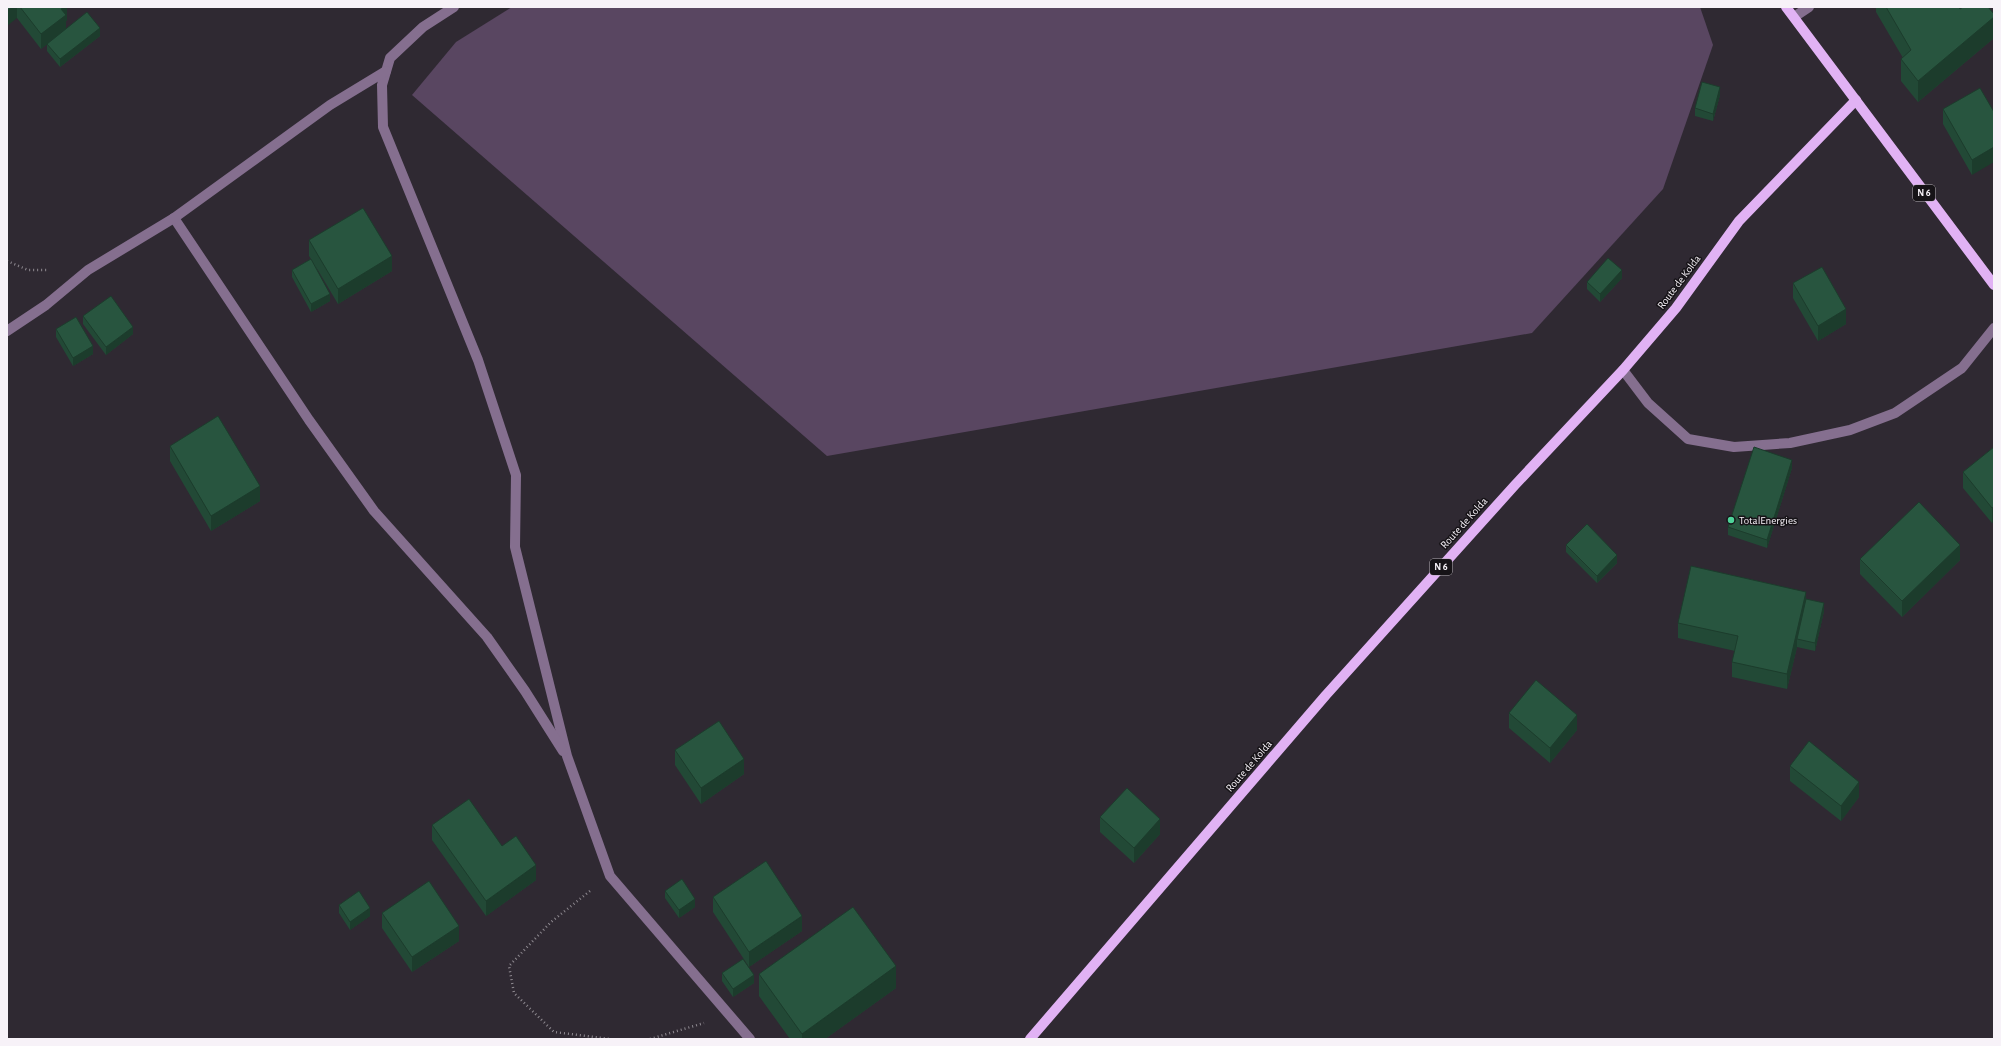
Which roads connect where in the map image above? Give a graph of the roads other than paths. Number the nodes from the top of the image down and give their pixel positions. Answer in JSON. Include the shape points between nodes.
{"nodes":[{"id":1,"x":454,"y":7,"type":"edge"},
{"id":2,"x":1786,"y":7,"type":"edge"},
{"id":3,"x":1809,"y":7,"type":"edge"},
{"id":4,"x":1794,"y":17,"type":"junction"},
{"id":5,"x":386,"y":71,"type":"junction"},
{"id":6,"x":1856,"y":100,"type":"junction"},
{"id":7,"x":174,"y":218,"type":"junction"},
{"id":8,"x":1994,"y":285,"type":"edge"},
{"id":9,"x":1994,"y":328,"type":"edge"},
{"id":10,"x":7,"y":331,"type":"edge"},
{"id":11,"x":1623,"y":370,"type":"junction"},
{"id":12,"x":567,"y":756,"type":"junction"},
{"id":13,"x":750,"y":1039,"type":"edge"},
{"id":14,"x":1030,"y":1039,"type":"edge"}],
"edges":[{"from":1,"to":5,"type":"street","via":[[423,27],[390,58]]},
{"from":2,"to":4,"type":"main road"},
{"from":3,"to":4,"type":"street"},
{"from":4,"to":6,"type":"main road"},
{"from":5,"to":7,"type":"street","via":[[330,105]]},
{"from":5,"to":12,"type":"street","via":[[382,85],[383,127],[478,360],[516,475],[515,548]]},
{"from":6,"to":8,"type":"main road","number":"N 6"},
{"from":6,"to":11,"type":"main road","name":"Route de Kolda","number":"N 6","via":[[1739,221],[1676,308]]},
{"from":7,"to":10,"type":"street","via":[[88,270],[46,305]]},
{"from":7,"to":12,"type":"street","via":[[374,511],[487,638]]},
{"from":9,"to":11,"type":"street","via":[[1962,368],[1895,413],[1850,430],[1790,443],[1734,447],[1688,439],[1648,403]]},
{"from":11,"to":14,"type":"main road","name":"Route de Kolda","number":"N 6","via":[[1326,694]]},
{"from":12,"to":13,"type":"street","via":[[610,876]]}]}
